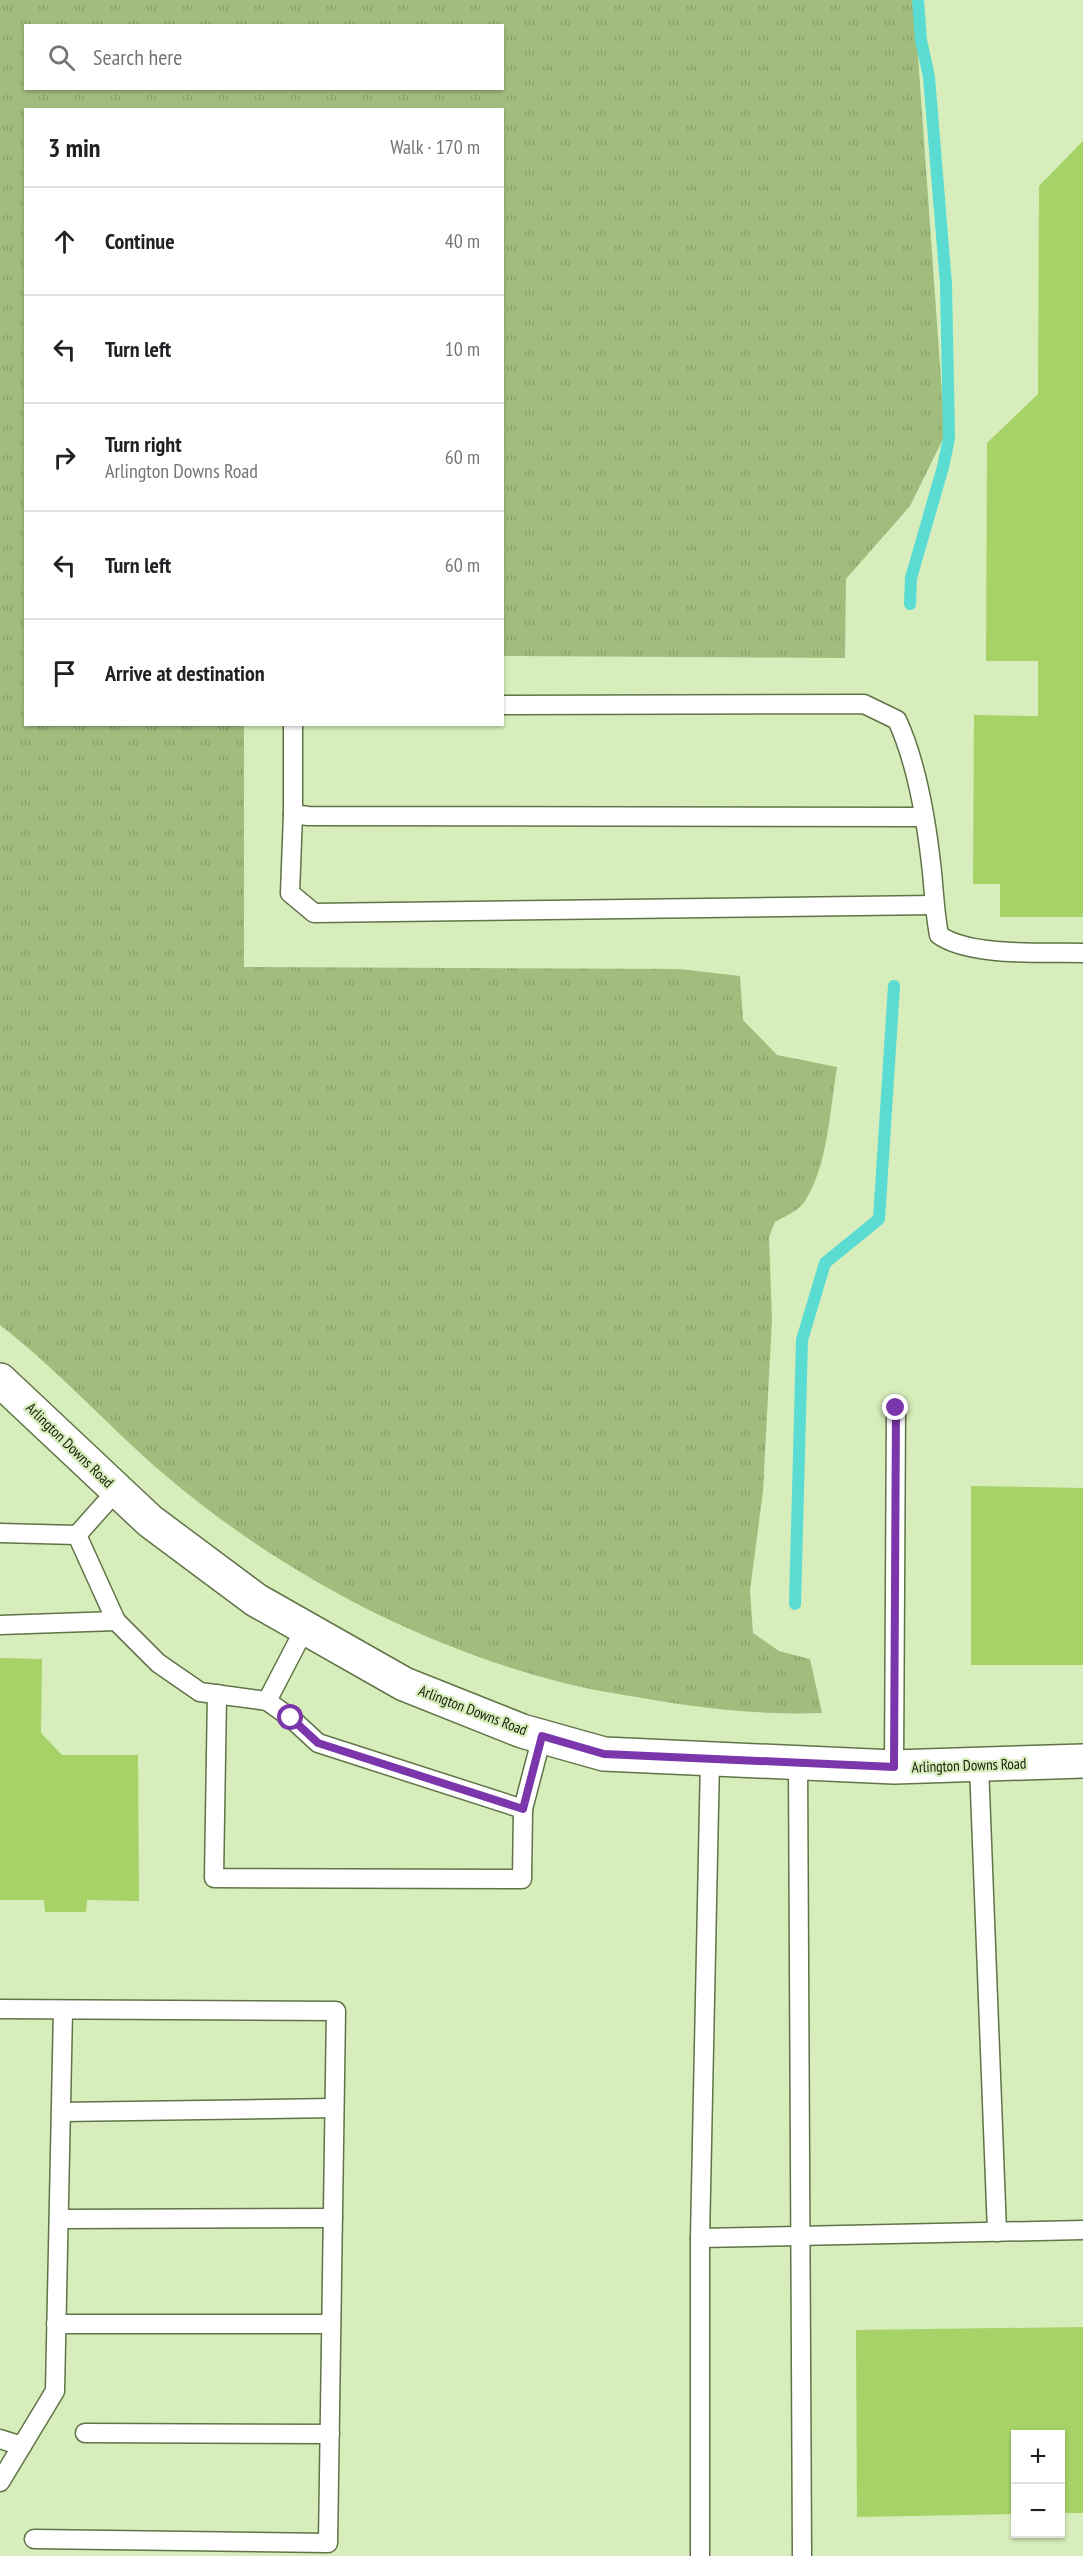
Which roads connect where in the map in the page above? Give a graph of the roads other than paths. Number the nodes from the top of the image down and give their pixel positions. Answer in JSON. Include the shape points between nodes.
{"nodes":[{"id":1,"x":504,"y":705,"type":"edge"},
{"id":2,"x":293,"y":726,"type":"edge"},
{"id":3,"x":293,"y":814,"type":"junction"},
{"id":4,"x":923,"y":817,"type":"junction"},
{"id":5,"x":934,"y":905,"type":"junction"},
{"id":6,"x":1083,"y":953,"type":"edge"},
{"id":7,"x":0,"y":1380,"type":"edge"},
{"id":8,"x":896,"y":1408,"type":"dead end"},
{"id":9,"x":117,"y":1490,"type":"junction"},
{"id":10,"x":0,"y":1533,"type":"edge"},
{"id":11,"x":77,"y":1535,"type":"junction"},
{"id":12,"x":116,"y":1622,"type":"junction"},
{"id":13,"x":0,"y":1625,"type":"edge"},
{"id":14,"x":305,"y":1628,"type":"junction"},
{"id":15,"x":217,"y":1694,"type":"junction"},
{"id":16,"x":267,"y":1701,"type":"junction"},
{"id":17,"x":542,"y":1736,"type":"junction"},
{"id":18,"x":710,"y":1759,"type":"junction"},
{"id":19,"x":1083,"y":1761,"type":"edge"},
{"id":20,"x":798,"y":1763,"type":"junction"},
{"id":21,"x":979,"y":1765,"type":"junction"},
{"id":22,"x":894,"y":1767,"type":"junction"},
{"id":23,"x":523,"y":1809,"type":"junction"},
{"id":24,"x":0,"y":2009,"type":"edge"},
{"id":25,"x":63,"y":2010,"type":"junction"},
{"id":26,"x":334,"y":2108,"type":"junction"},
{"id":27,"x":61,"y":2112,"type":"junction"},
{"id":28,"x":333,"y":2218,"type":"junction"},
{"id":29,"x":58,"y":2219,"type":"junction"},
{"id":30,"x":1083,"y":2230,"type":"edge"},
{"id":31,"x":997,"y":2232,"type":"junction"},
{"id":32,"x":800,"y":2236,"type":"junction"},
{"id":33,"x":700,"y":2238,"type":"junction"},
{"id":34,"x":56,"y":2325,"type":"junction"},
{"id":35,"x":332,"y":2325,"type":"junction"},
{"id":36,"x":85,"y":2433,"type":"dead end"},
{"id":37,"x":330,"y":2434,"type":"junction"},
{"id":38,"x":0,"y":2439,"type":"edge"},
{"id":39,"x":22,"y":2446,"type":"junction"},
{"id":40,"x":0,"y":2482,"type":"edge"},
{"id":41,"x":34,"y":2539,"type":"dead end"},
{"id":42,"x":700,"y":2556,"type":"edge"},
{"id":43,"x":802,"y":2556,"type":"edge"}],
"edges":[{"from":1,"to":4,"type":"lane","via":[[864,704],[897,720],[916,775]]},
{"from":2,"to":3,"type":"lane"},
{"from":3,"to":4,"type":"lane"},
{"from":3,"to":5,"type":"lane","via":[[290,893],[314,913]]},
{"from":4,"to":5,"type":"lane"},
{"from":5,"to":6,"type":"lane","via":[[939,935],[950,943],[999,951]]},
{"from":7,"to":9,"type":"street","name":"Arlington Downs Road"},
{"from":8,"to":22,"type":"lane"},
{"from":9,"to":11,"type":"lane"},
{"from":9,"to":14,"type":"street","name":"Arlington Downs Road","via":[[150,1521],[256,1600]]},
{"from":10,"to":11,"type":"lane"},
{"from":11,"to":12,"type":"lane"},
{"from":12,"to":13,"type":"lane"},
{"from":12,"to":15,"type":"lane","via":[[158,1663],[200,1692]]},
{"from":14,"to":16,"type":"lane"},
{"from":14,"to":17,"type":"street","name":"Arlington Downs Road","via":[[404,1684]]},
{"from":15,"to":16,"type":"lane"},
{"from":15,"to":23,"type":"lane","via":[[214,1878],[522,1879]]},
{"from":16,"to":23,"type":"lane","via":[[318,1743]]},
{"from":17,"to":18,"type":"street","name":"Arlington Downs Road","via":[[604,1754]]},
{"from":17,"to":23,"type":"lane"},
{"from":18,"to":20,"type":"street","name":"Arlington Downs Road"},
{"from":18,"to":33,"type":"lane"},
{"from":19,"to":21,"type":"street","name":"Arlington Downs Road"},
{"from":20,"to":22,"type":"street","name":"Arlington Downs Road"},
{"from":20,"to":32,"type":"lane"},
{"from":21,"to":22,"type":"street","name":"Arlington Downs Road"},
{"from":21,"to":31,"type":"lane"},
{"from":24,"to":25,"type":"lane"},
{"from":25,"to":26,"type":"lane","via":[[336,2011]]},
{"from":25,"to":27,"type":"lane"},
{"from":26,"to":27,"type":"lane"},
{"from":26,"to":28,"type":"lane"},
{"from":27,"to":29,"type":"lane"},
{"from":28,"to":29,"type":"lane"},
{"from":28,"to":35,"type":"lane"},
{"from":29,"to":34,"type":"lane"},
{"from":30,"to":31,"type":"lane"},
{"from":31,"to":32,"type":"lane"},
{"from":32,"to":33,"type":"lane"},
{"from":32,"to":43,"type":"lane"},
{"from":33,"to":42,"type":"lane"},
{"from":34,"to":35,"type":"lane"},
{"from":34,"to":39,"type":"lane","via":[[55,2391]]},
{"from":35,"to":37,"type":"lane"},
{"from":36,"to":37,"type":"lane"},
{"from":37,"to":41,"type":"lane","via":[[328,2542]]},
{"from":38,"to":39,"type":"lane"},
{"from":39,"to":40,"type":"lane"}]}
